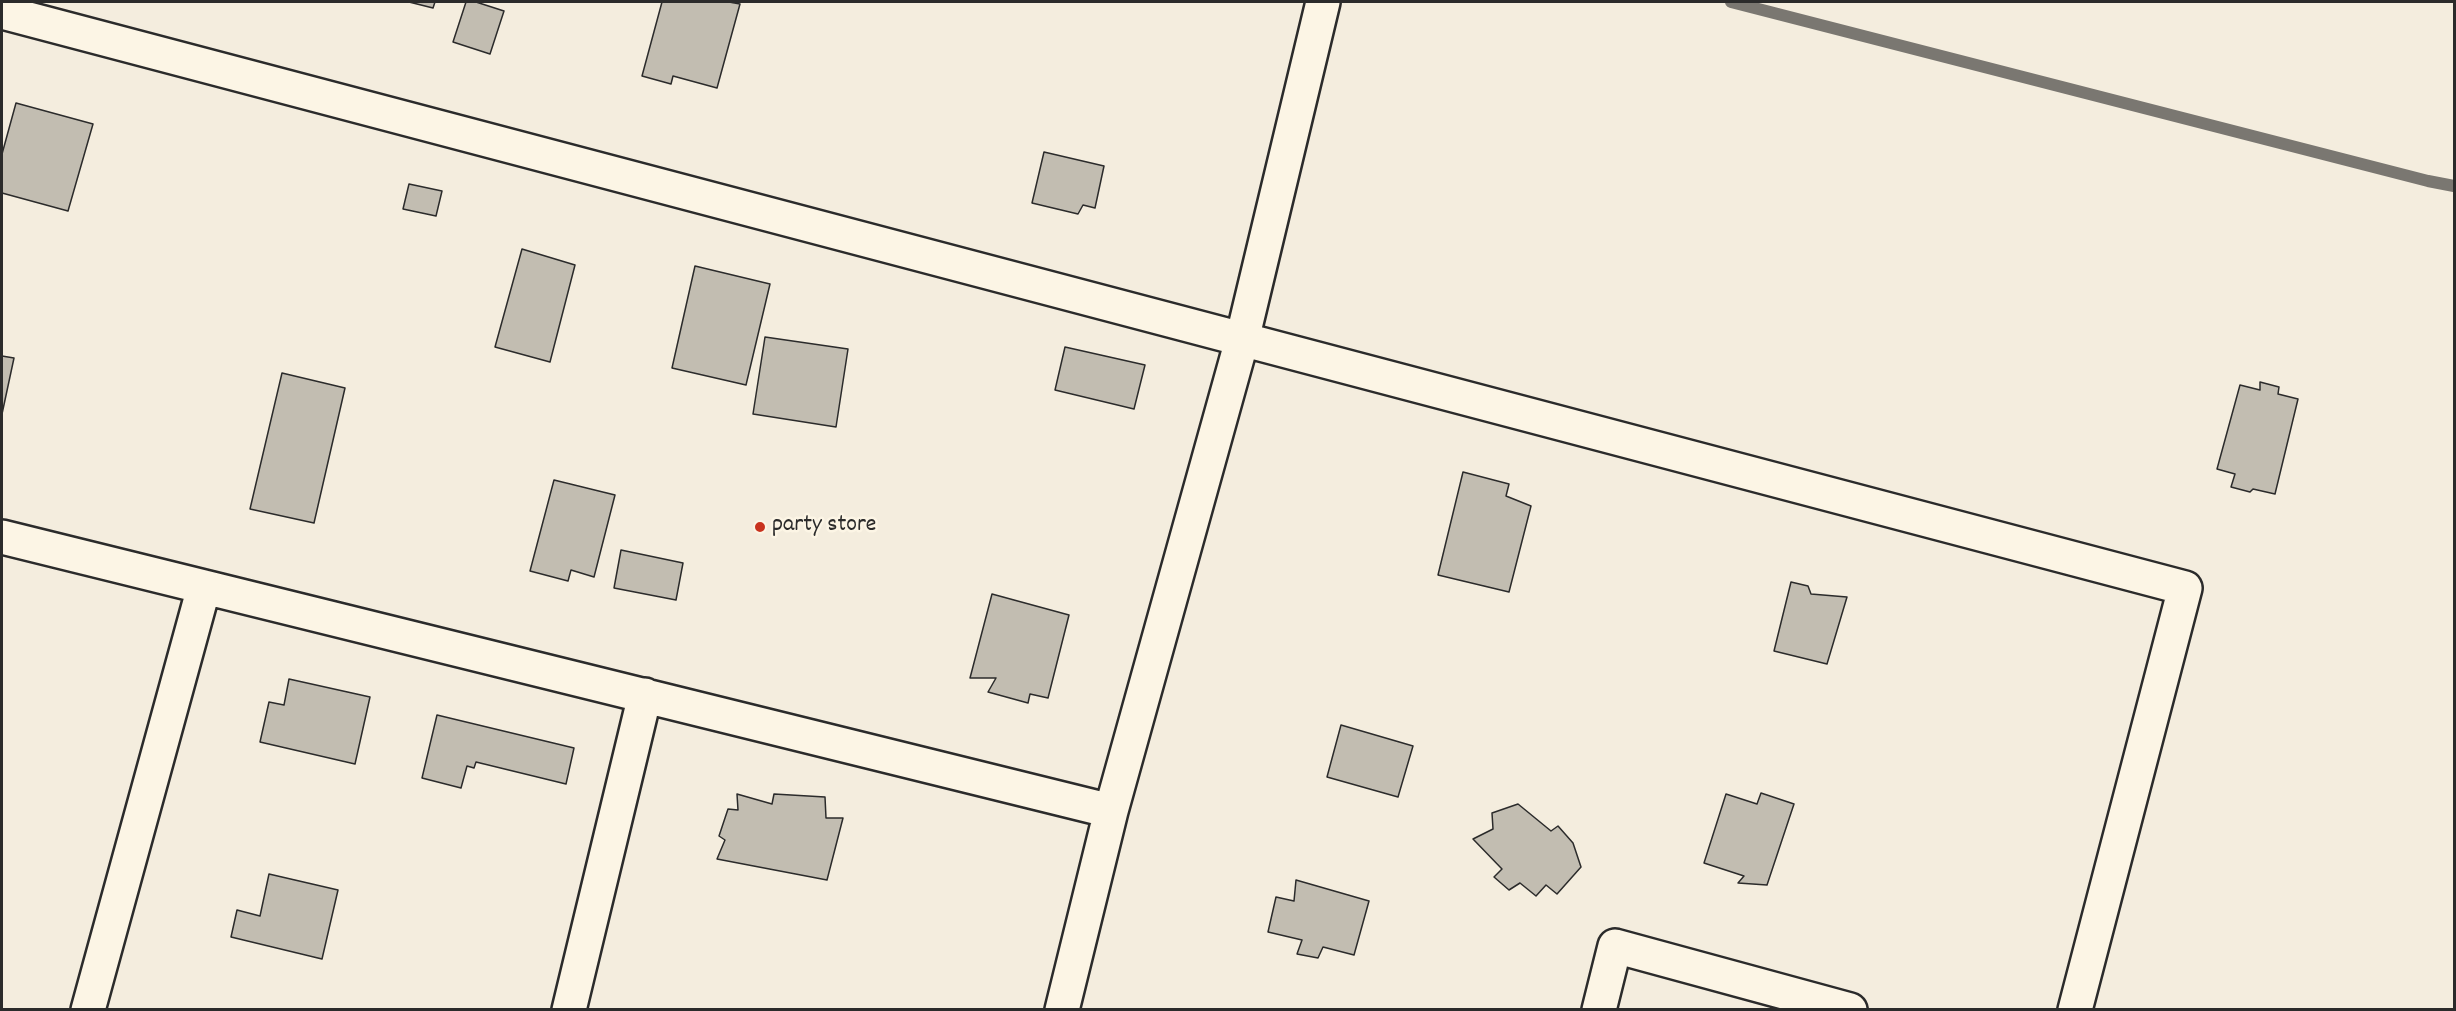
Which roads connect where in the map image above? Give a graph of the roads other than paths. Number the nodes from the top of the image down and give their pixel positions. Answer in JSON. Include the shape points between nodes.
{"nodes":[{"id":1,"x":1323,"y":2,"type":"edge"},
{"id":2,"x":2,"y":12,"type":"edge"},
{"id":3,"x":1242,"y":340,"type":"junction"},
{"id":4,"x":2,"y":537,"type":"edge"},
{"id":5,"x":204,"y":587,"type":"junction"},
{"id":6,"x":645,"y":695,"type":"junction"},
{"id":7,"x":1111,"y":811,"type":"junction"},
{"id":8,"x":88,"y":1010,"type":"edge"},
{"id":9,"x":569,"y":1010,"type":"edge"},
{"id":10,"x":1062,"y":1010,"type":"edge"},
{"id":11,"x":1599,"y":1010,"type":"edge"},
{"id":12,"x":1850,"y":1010,"type":"edge"},
{"id":13,"x":2075,"y":1010,"type":"edge"}],
"edges":[{"from":1,"to":3,"type":"street"},
{"from":2,"to":3,"type":"street"},
{"from":3,"to":7,"type":"street"},
{"from":3,"to":13,"type":"street","via":[[2185,588]]},
{"from":4,"to":5,"type":"street"},
{"from":5,"to":6,"type":"street"},
{"from":5,"to":8,"type":"street"},
{"from":6,"to":7,"type":"street"},
{"from":6,"to":9,"type":"street"},
{"from":7,"to":10,"type":"street"},
{"from":11,"to":12,"type":"street","via":[[1615,946]]}]}
